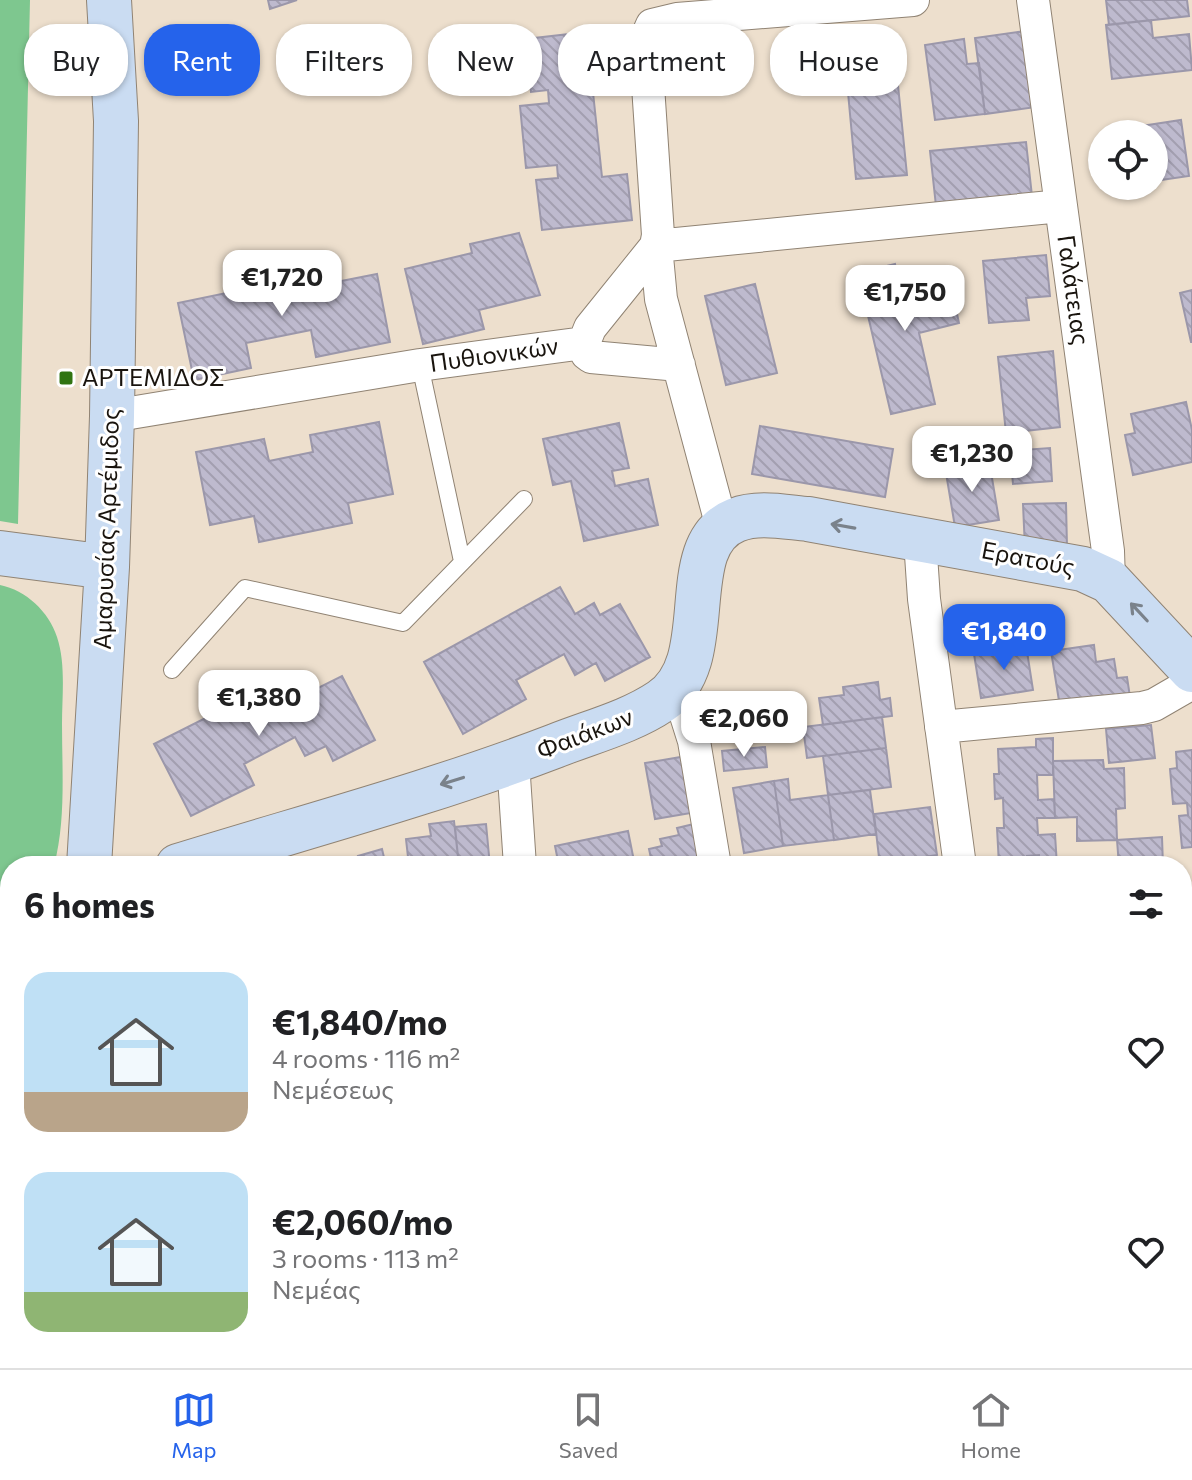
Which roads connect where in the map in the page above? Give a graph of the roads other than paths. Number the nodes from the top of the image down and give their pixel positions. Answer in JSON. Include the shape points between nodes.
{"nodes":[{"id":1,"x":109,"y":0,"type":"edge"},
{"id":2,"x":913,"y":0,"type":"edge"},
{"id":3,"x":1033,"y":0,"type":"edge"},
{"id":4,"x":733,"y":5,"type":"edge"},
{"id":5,"x":1061,"y":206,"type":"junction"},
{"id":6,"x":656,"y":246,"type":"junction"},
{"id":7,"x":584,"y":343,"type":"junction"},
{"id":8,"x":420,"y":365,"type":"junction"},
{"id":9,"x":679,"y":365,"type":"junction"},
{"id":10,"x":112,"y":416,"type":"junction"},
{"id":11,"x":524,"y":499,"type":"dead end"},
{"id":12,"x":722,"y":527,"type":"junction"},
{"id":13,"x":920,"y":540,"type":"junction"},
{"id":14,"x":0,"y":553,"type":"edge"},
{"id":15,"x":462,"y":561,"type":"junction"},
{"id":16,"x":107,"y":567,"type":"junction"},
{"id":17,"x":1109,"y":581,"type":"junction"},
{"id":18,"x":172,"y":670,"type":"dead end"},
{"id":19,"x":1192,"y":670,"type":"edge"},
{"id":20,"x":1192,"y":683,"type":"edge"},
{"id":21,"x":678,"y":690,"type":"junction"},
{"id":22,"x":941,"y":727,"type":"junction"},
{"id":23,"x":513,"y":762,"type":"junction"},
{"id":24,"x":90,"y":856,"type":"edge"},
{"id":25,"x":210,"y":856,"type":"edge"},
{"id":26,"x":519,"y":856,"type":"edge"},
{"id":27,"x":713,"y":856,"type":"edge"},
{"id":28,"x":959,"y":856,"type":"edge"}],
"edges":[{"from":1,"to":10,"type":"street","name":"Αμαρυσίας Αρτέμιδος","via":[[116,121]]},
{"from":2,"to":4,"type":"street"},
{"from":3,"to":5,"type":"street","name":"Γαλάτειας"},
{"from":4,"to":6,"type":"street","via":[[664,20],[652,25],[645,41],[659,224]]},
{"from":5,"to":6,"type":"street"},
{"from":5,"to":17,"type":"street","name":"Γαλάτειας"},
{"from":6,"to":7,"type":"street","name":"Πυθιονικών","via":[[590,328]]},
{"from":6,"to":9,"type":"street","via":[[658,283]]},
{"from":7,"to":8,"type":"street","name":"Πυθιονικών"},
{"from":7,"to":9,"type":"street","via":[[591,357]]},
{"from":8,"to":10,"type":"street","name":"Πυθιονικών"},
{"from":8,"to":15,"type":"lane"},
{"from":9,"to":12,"type":"street"},
{"from":10,"to":16,"type":"street","name":"Αμαρυσίας Αρτέμιδος"},
{"from":11,"to":15,"type":"lane"},
{"from":13,"to":12,"type":"street","one_way":true,"via":[[772,515],[738,519]]},
{"from":12,"to":21,"type":"street","via":[[708,550],[694,647]]},
{"from":13,"to":17,"type":"street","name":"Ερατούς","via":[[1059,563]]},
{"from":13,"to":22,"type":"street"},
{"from":14,"to":16,"type":"street"},
{"from":15,"to":18,"type":"lane","via":[[403,623],[245,588]]},
{"from":16,"to":24,"type":"street","name":"Αμαρυσίας Αρτέμιδος"},
{"from":19,"to":17,"type":"street","name":"Ερατούς","one_way":true},
{"from":20,"to":22,"type":"street","via":[[1142,708]]},
{"from":21,"to":23,"type":"street","name":"Φαιάκων","via":[[639,713]]},
{"from":21,"to":27,"type":"street","via":[[694,741]]},
{"from":22,"to":28,"type":"street"},
{"from":23,"to":25,"type":"street","name":"Φαιάκων","one_way":true},
{"from":23,"to":26,"type":"street"}]}
